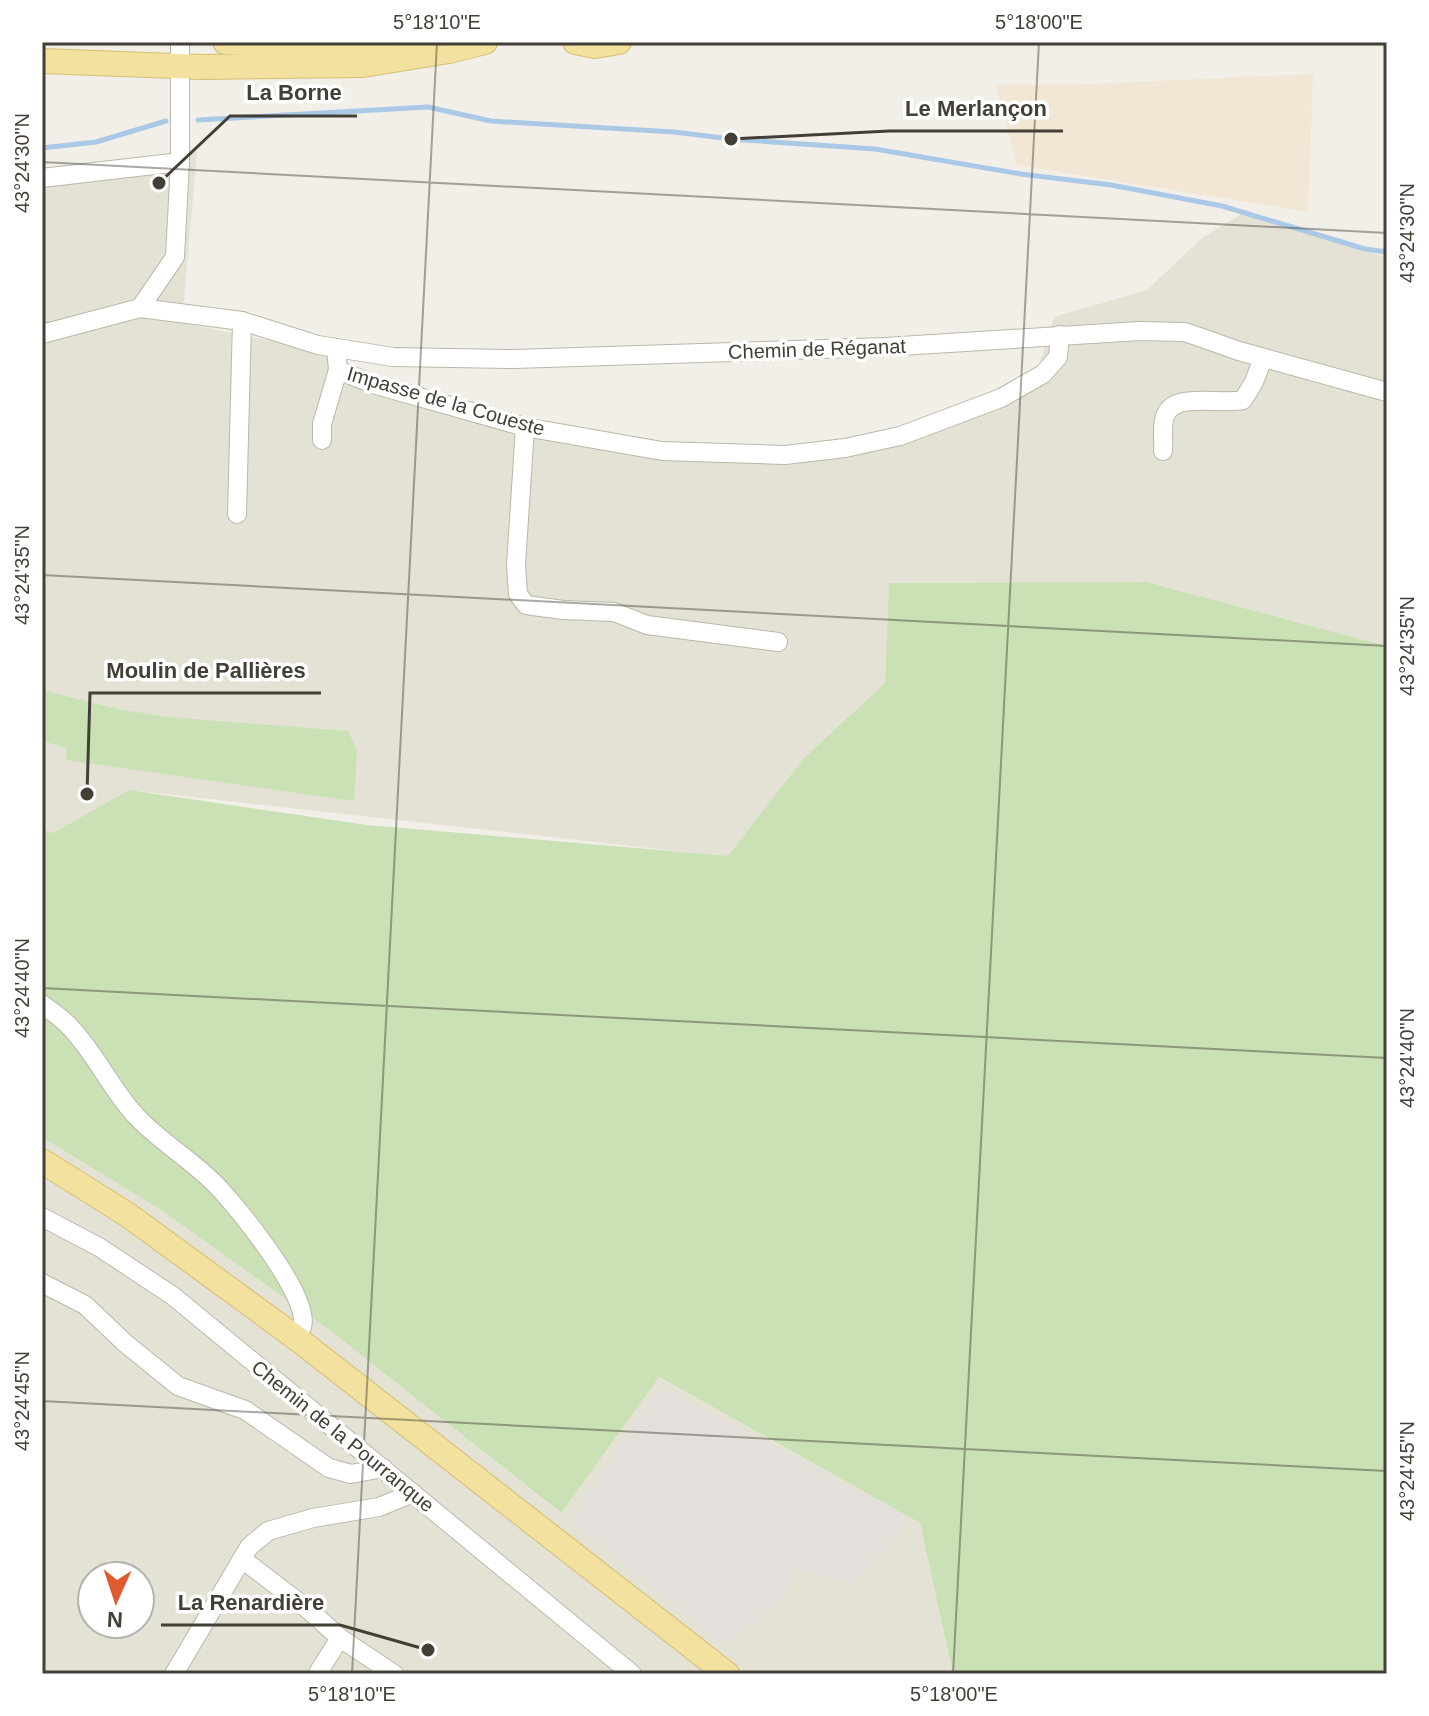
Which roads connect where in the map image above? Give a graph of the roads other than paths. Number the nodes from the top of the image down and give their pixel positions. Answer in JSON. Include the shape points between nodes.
{"nodes":[{"id":1,"x":225,"y":42,"type":"edge"},
{"id":2,"x":429,"y":42,"type":"edge"},
{"id":3,"x":485,"y":42,"type":"edge"},
{"id":4,"x":575,"y":42,"type":"edge"},
{"id":5,"x":610,"y":42,"type":"edge"},
{"id":6,"x":619,"y":42,"type":"edge"},
{"id":7,"x":180,"y":54,"type":"edge"},
{"id":8,"x":42,"y":61,"type":"edge"},
{"id":9,"x":180,"y":162,"type":"junction"},
{"id":10,"x":42,"y":178,"type":"edge"},
{"id":11,"x":140,"y":308,"type":"junction"},
{"id":12,"x":242,"y":321,"type":"junction"},
{"id":13,"x":42,"y":334,"type":"edge"},
{"id":14,"x":1060,"y":335,"type":"junction"},
{"id":15,"x":336,"y":348,"type":"junction"},
{"id":16,"x":1263,"y":358,"type":"junction"},
{"id":17,"x":338,"y":370,"type":"junction"},
{"id":18,"x":1387,"y":392,"type":"edge"},
{"id":19,"x":525,"y":427,"type":"junction"},
{"id":20,"x":322,"y":440,"type":"dead end"},
{"id":21,"x":1163,"y":451,"type":"dead end"},
{"id":22,"x":237,"y":514,"type":"dead end"},
{"id":23,"x":778,"y":642,"type":"dead end"},
{"id":24,"x":42,"y":1004,"type":"edge"},
{"id":25,"x":42,"y":1161,"type":"edge"},
{"id":26,"x":42,"y":1217,"type":"edge"},
{"id":27,"x":42,"y":1283,"type":"edge"},
{"id":28,"x":295,"y":1337,"type":"junction"},
{"id":29,"x":383,"y":1468,"type":"junction"},
{"id":30,"x":413,"y":1493,"type":"junction"},
{"id":31,"x":242,"y":1559,"type":"junction"},
{"id":32,"x":340,"y":1638,"type":"junction"},
{"id":33,"x":174,"y":1674,"type":"edge"},
{"id":34,"x":322,"y":1674,"type":"edge"},
{"id":35,"x":394,"y":1674,"type":"edge"},
{"id":36,"x":632,"y":1674,"type":"edge"},
{"id":37,"x":727,"y":1674,"type":"edge"}],
"edges":[{"from":1,"to":2,"type":"main road"},
{"from":3,"to":7,"type":"main road","via":[[363,65]]},
{"from":4,"to":5,"type":"main road"},
{"from":5,"to":6,"type":"main road"},
{"from":7,"to":8,"type":"main road"},
{"from":7,"to":9,"type":"street"},
{"from":9,"to":10,"type":"street"},
{"from":9,"to":11,"type":"street","via":[[175,257]]},
{"from":11,"to":12,"type":"street","name":"Chemin de Réganat"},
{"from":11,"to":13,"type":"street"},
{"from":12,"to":15,"type":"street","name":"Chemin de Réganat"},
{"from":12,"to":22,"type":"street"},
{"from":14,"to":15,"type":"street","name":"Chemin de Réganat","via":[[885,347],[514,359],[393,357]]},
{"from":14,"to":16,"type":"street","name":"Chemin de Réganat","via":[[1185,332]]},
{"from":14,"to":19,"type":"street","name":"Impasse de la Coueste","via":[[1058,357],[1043,374],[1001,398],[900,436],[845,448],[785,455],[662,451]]},
{"from":15,"to":17,"type":"street","name":"Impasse de la Coueste"},
{"from":16,"to":18,"type":"street","name":"Chemin de Réganat"},
{"from":16,"to":21,"type":"street","via":[[1243,400],[1174,404],[1165,414]]},
{"from":17,"to":19,"type":"street","name":"Impasse de la Coueste"},
{"from":17,"to":20,"type":"street"},
{"from":19,"to":23,"type":"street","via":[[516,565],[518,594],[526,605],[614,612],[647,625]]},
{"from":24,"to":28,"type":"street","via":[[69,1026],[147,1129],[217,1186],[261,1239],[293,1287],[303,1316]]},
{"from":25,"to":28,"type":"main road","via":[[128,1215]]},
{"from":26,"to":29,"type":"street","name":"Chemin de la Pourranque","via":[[173,1296]]},
{"from":27,"to":29,"type":"street","via":[[85,1305],[178,1386],[245,1410],[329,1468],[351,1474]]},
{"from":28,"to":37,"type":"main road"},
{"from":29,"to":30,"type":"street","name":"Chemin de la Pourranque"},
{"from":30,"to":31,"type":"street","via":[[379,1507],[268,1531]]},
{"from":30,"to":36,"type":"street","name":"Chemin de la Pourranque"},
{"from":31,"to":32,"type":"street"},
{"from":31,"to":33,"type":"street"},
{"from":32,"to":34,"type":"street","via":[[319,1671]]},
{"from":32,"to":35,"type":"street"}]}
